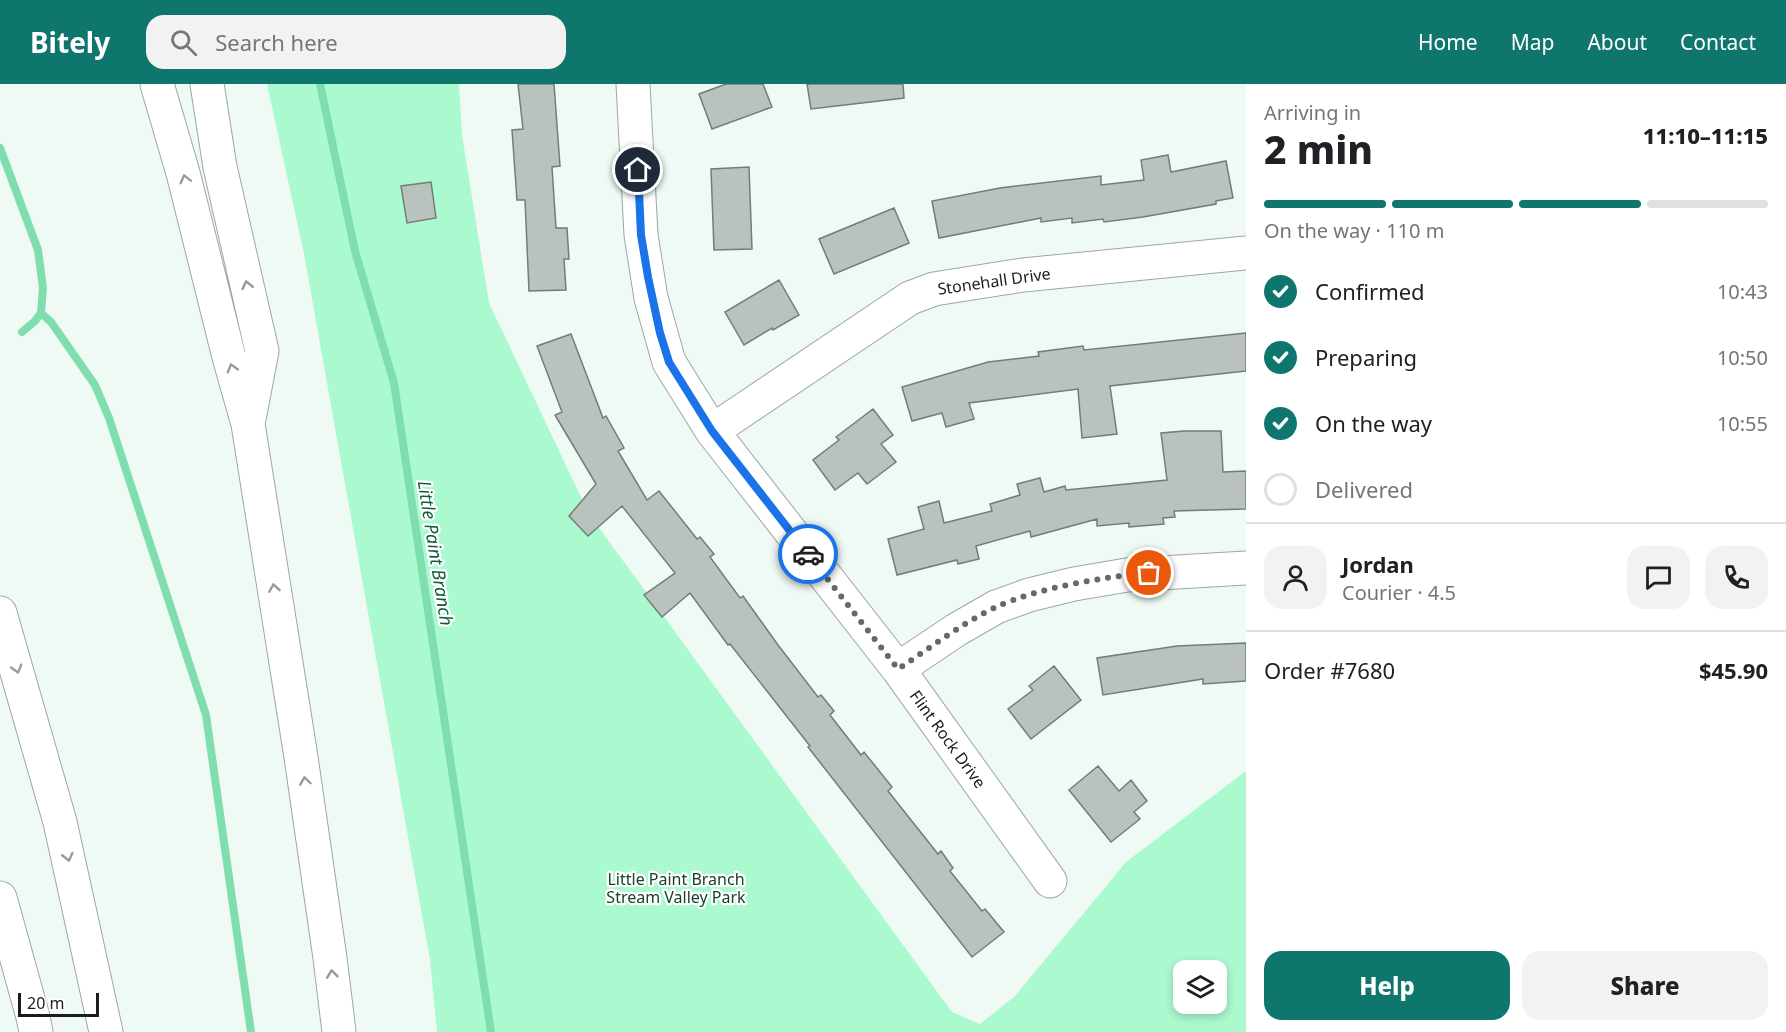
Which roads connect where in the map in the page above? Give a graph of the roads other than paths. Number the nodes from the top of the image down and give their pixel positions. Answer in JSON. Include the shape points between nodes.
{"nodes":[{"id":1,"x":157,"y":84,"type":"edge"},
{"id":2,"x":207,"y":84,"type":"edge"},
{"id":3,"x":633,"y":84,"type":"edge"},
{"id":4,"x":1246,"y":253,"type":"edge"},
{"id":5,"x":248,"y":424,"type":"junction"},
{"id":6,"x":712,"y":431,"type":"junction"},
{"id":7,"x":1246,"y":568,"type":"edge"},
{"id":8,"x":0,"y":613,"type":"edge"},
{"id":9,"x":898,"y":669,"type":"junction"},
{"id":10,"x":1050,"y":881,"type":"dead end"},
{"id":11,"x":0,"y":898,"type":"edge"},
{"id":12,"x":0,"y":961,"type":"edge"},
{"id":13,"x":22,"y":1032,"type":"edge"},
{"id":14,"x":36,"y":1032,"type":"edge"},
{"id":15,"x":106,"y":1032,"type":"edge"},
{"id":16,"x":339,"y":1032,"type":"edge"}],
"edges":[{"from":5,"to":1,"type":"main road","one_way":true},
{"from":5,"to":2,"type":"main road","one_way":true,"via":[[262,351],[220,168]]},
{"from":3,"to":6,"type":"main road","name":"Flint Rock Drive","via":[[641,235],[651,298],[669,362]]},
{"from":4,"to":6,"type":"main road","name":"Stonehall Drive","via":[[1023,275],[933,289],[910,298]]},
{"from":16,"to":5,"type":"main road","one_way":true,"via":[[301,757]]},
{"from":6,"to":9,"type":"main road","name":"Flint Rock Drive"},
{"from":7,"to":9,"type":"main road","via":[[1127,575],[1029,595],[996,607]]},
{"from":8,"to":15,"type":"main road","one_way":true,"via":[[60,822]]},
{"from":9,"to":10,"type":"main road","name":"Flint Rock Drive"},
{"from":11,"to":14,"type":"main road"},
{"from":12,"to":13,"type":"main road"}]}
